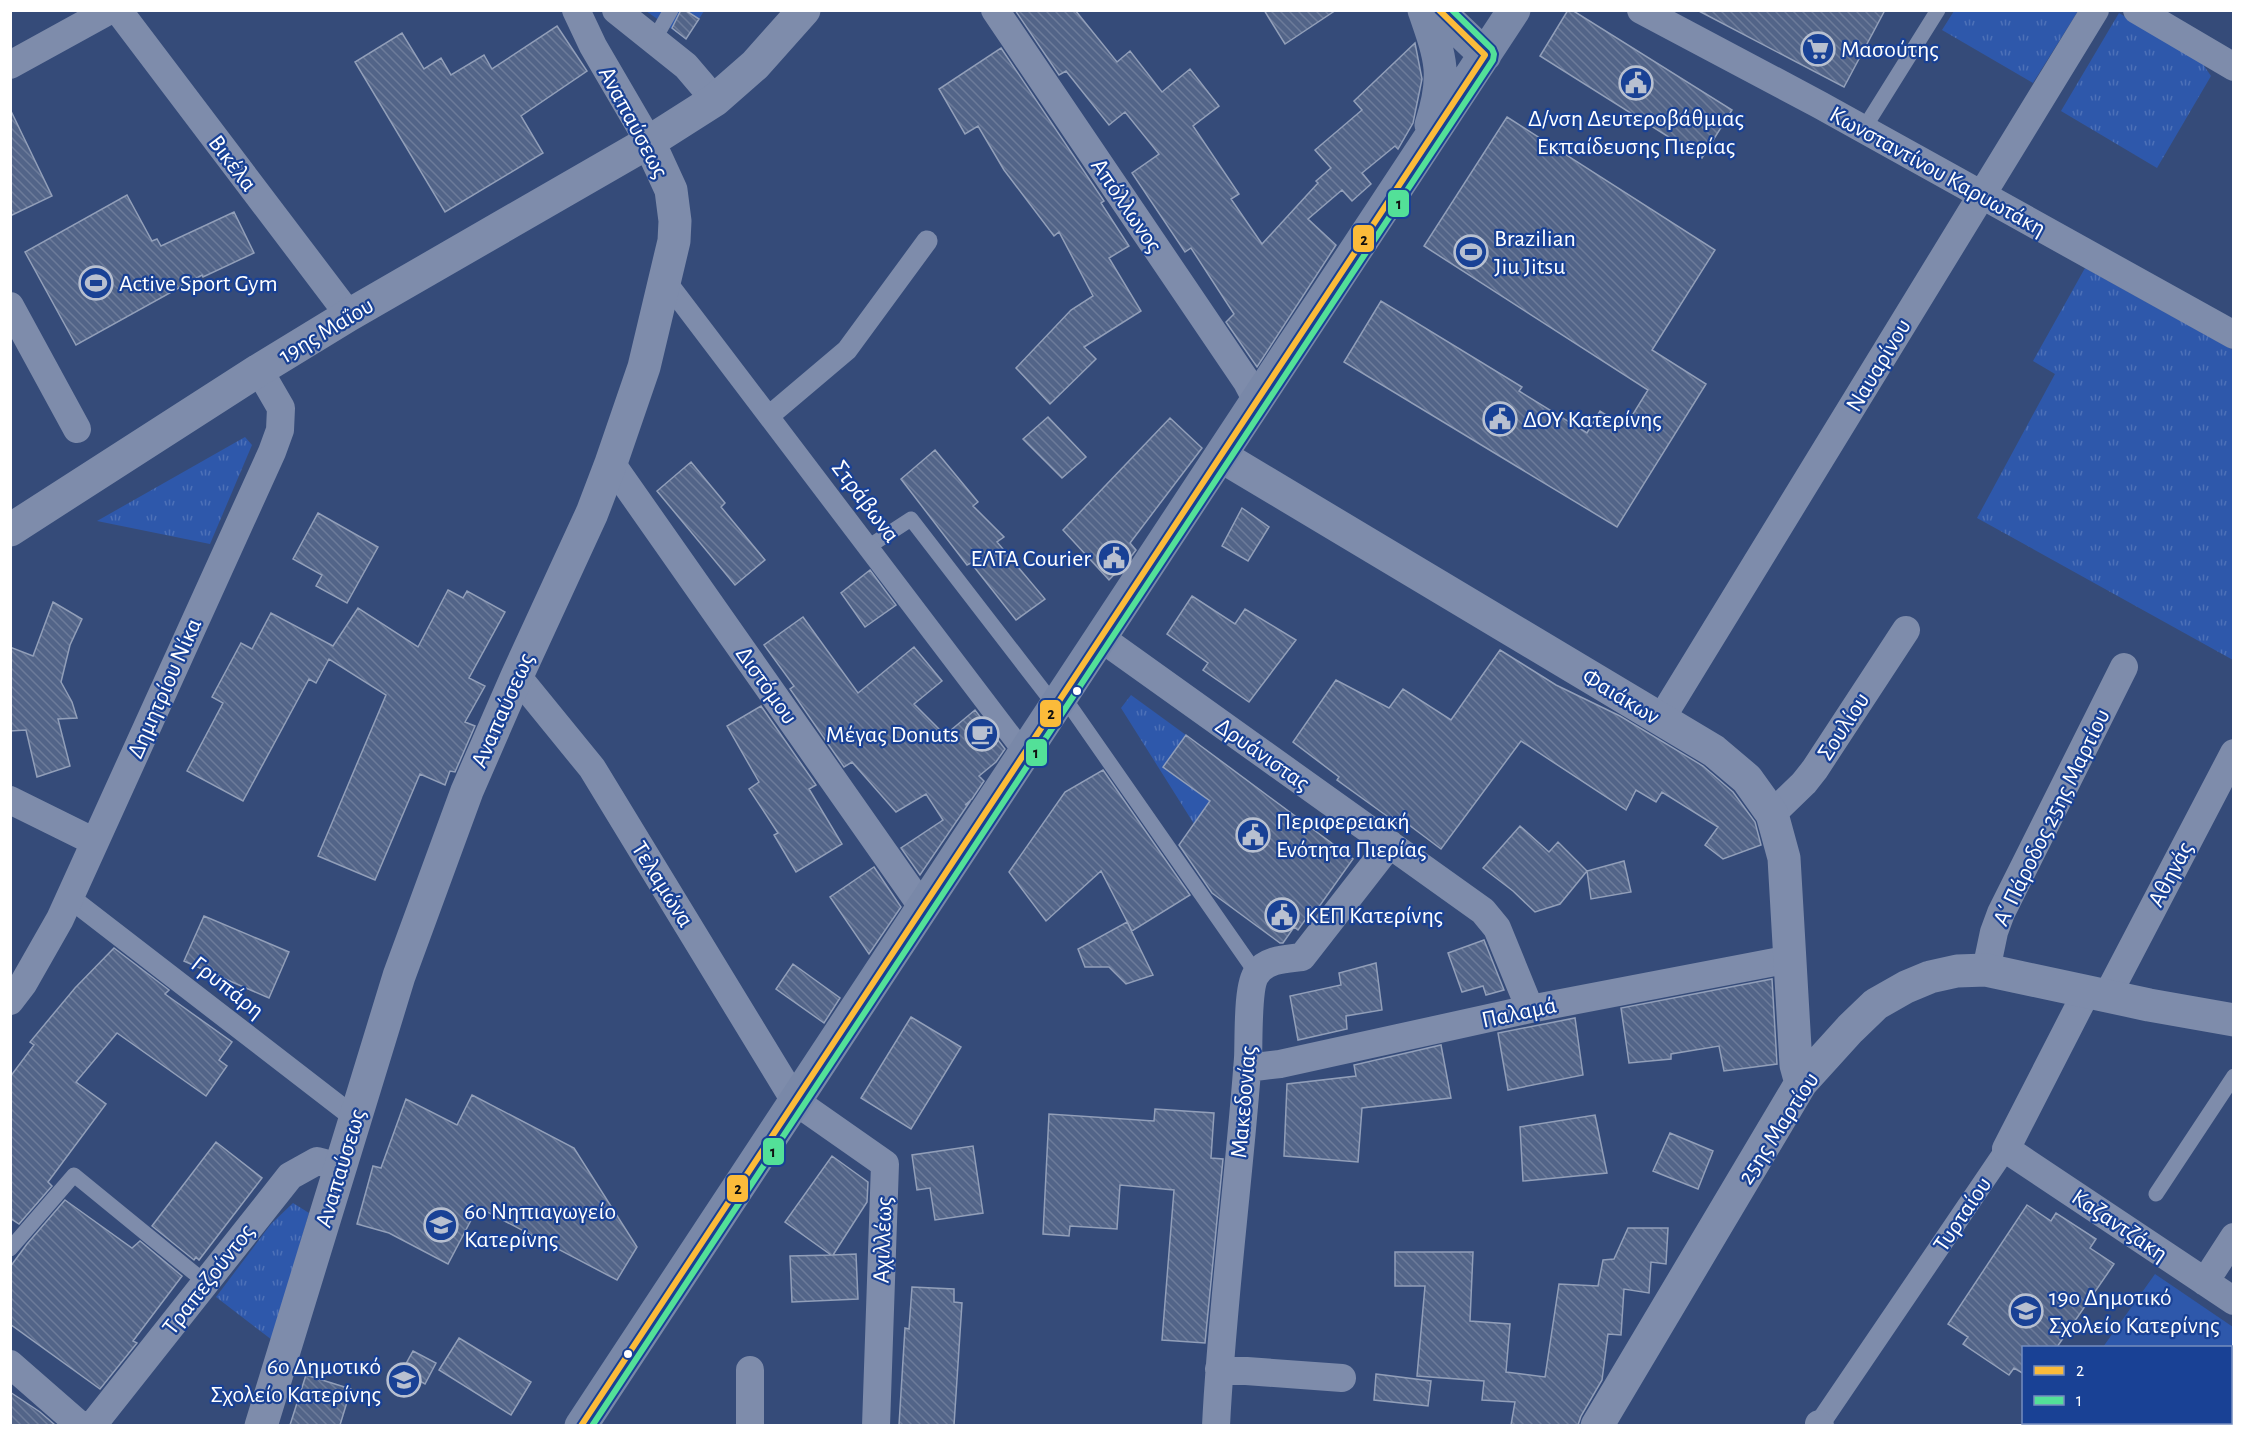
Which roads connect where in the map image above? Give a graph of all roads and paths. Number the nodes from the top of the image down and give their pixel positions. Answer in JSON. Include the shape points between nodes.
{"nodes":[{"id":1,"x":110,"y":10,"type":"edge"},
{"id":2,"x":118,"y":10,"type":"edge"},
{"id":3,"x":576,"y":10,"type":"edge"},
{"id":4,"x":616,"y":10,"type":"edge"},
{"id":5,"x":671,"y":10,"type":"edge"},
{"id":6,"x":804,"y":10,"type":"edge"},
{"id":7,"x":995,"y":10,"type":"edge"},
{"id":8,"x":1424,"y":10,"type":"edge"},
{"id":9,"x":1438,"y":10,"type":"edge"},
{"id":10,"x":1514,"y":10,"type":"edge"},
{"id":11,"x":1641,"y":10,"type":"edge"},
{"id":12,"x":1938,"y":10,"type":"edge"},
{"id":13,"x":2096,"y":10,"type":"edge"},
{"id":14,"x":2137,"y":10,"type":"edge"},
{"id":15,"x":654,"y":40,"type":"junction"},
{"id":16,"x":1485,"y":55,"type":"junction"},
{"id":17,"x":10,"y":64,"type":"edge"},
{"id":18,"x":2234,"y":67,"type":"edge"},
{"id":19,"x":715,"y":100,"type":"junction"},
{"id":20,"x":1863,"y":130,"type":"junction"},
{"id":21,"x":649,"y":142,"type":"junction"},
{"id":22,"x":1424,"y":149,"type":"junction"},
{"id":23,"x":1982,"y":194,"type":"junction"},
{"id":24,"x":927,"y":241,"type":"dead end"},
{"id":25,"x":665,"y":280,"type":"junction"},
{"id":26,"x":10,"y":306,"type":"edge"},
{"id":27,"x":349,"y":315,"type":"junction"},
{"id":28,"x":2234,"y":334,"type":"edge"},
{"id":29,"x":259,"y":370,"type":"junction"},
{"id":30,"x":1257,"y":401,"type":"junction"},
{"id":31,"x":769,"y":416,"type":"junction"},
{"id":32,"x":77,"y":429,"type":"dead end"},
{"id":33,"x":1221,"y":456,"type":"junction"},
{"id":34,"x":611,"y":463,"type":"junction"},
{"id":35,"x":10,"y":530,"type":"edge"},
{"id":36,"x":868,"y":547,"type":"junction"},
{"id":37,"x":1906,"y":630,"type":"dead end"},
{"id":38,"x":1101,"y":638,"type":"junction"},
{"id":39,"x":2124,"y":667,"type":"dead end"},
{"id":40,"x":517,"y":676,"type":"junction"},
{"id":41,"x":1059,"y":701,"type":"junction"},
{"id":42,"x":1660,"y":719,"type":"junction"},
{"id":43,"x":2234,"y":753,"type":"edge"},
{"id":44,"x":1025,"y":754,"type":"junction"},
{"id":45,"x":10,"y":800,"type":"edge"},
{"id":46,"x":1772,"y":814,"type":"junction"},
{"id":47,"x":95,"y":842,"type":"junction"},
{"id":48,"x":1390,"y":844,"type":"junction"},
{"id":49,"x":70,"y":898,"type":"junction"},
{"id":50,"x":923,"y":908,"type":"junction"},
{"id":51,"x":1791,"y":959,"type":"junction"},
{"id":52,"x":1986,"y":970,"type":"junction"},
{"id":53,"x":1256,"y":973,"type":"junction"},
{"id":54,"x":2097,"y":993,"type":"junction"},
{"id":55,"x":10,"y":1001,"type":"edge"},
{"id":56,"x":1530,"y":1009,"type":"junction"},
{"id":57,"x":2234,"y":1020,"type":"edge"},
{"id":58,"x":1247,"y":1068,"type":"junction"},
{"id":59,"x":2234,"y":1076,"type":"edge"},
{"id":60,"x":1801,"y":1083,"type":"junction"},
{"id":61,"x":795,"y":1101,"type":"junction"},
{"id":62,"x":355,"y":1118,"type":"junction"},
{"id":63,"x":2006,"y":1149,"type":"junction"},
{"id":64,"x":340,"y":1167,"type":"junction"},
{"id":65,"x":2157,"y":1194,"type":"dead end"},
{"id":66,"x":2234,"y":1237,"type":"edge"},
{"id":67,"x":10,"y":1249,"type":"edge"},
{"id":68,"x":206,"y":1282,"type":"junction"},
{"id":69,"x":2205,"y":1282,"type":"junction"},
{"id":70,"x":2234,"y":1301,"type":"edge"},
{"id":71,"x":10,"y":1364,"type":"edge"},
{"id":72,"x":1219,"y":1369,"type":"junction"},
{"id":73,"x":750,"y":1371,"type":"dead end"},
{"id":74,"x":1342,"y":1378,"type":"dead end"},
{"id":75,"x":81,"y":1425,"type":"edge"},
{"id":76,"x":92,"y":1425,"type":"edge"},
{"id":77,"x":261,"y":1425,"type":"edge"},
{"id":78,"x":581,"y":1425,"type":"edge"},
{"id":79,"x":750,"y":1425,"type":"edge"},
{"id":80,"x":876,"y":1425,"type":"edge"},
{"id":81,"x":1216,"y":1425,"type":"edge"},
{"id":82,"x":1597,"y":1425,"type":"edge"},
{"id":83,"x":1819,"y":1425,"type":"edge"}],
"edges":[{"from":1,"to":17,"type":"street"},
{"from":2,"to":27,"type":"street","name":"Βικέλα"},
{"from":3,"to":21,"type":"street","name":"Αναπαύσεως"},
{"from":4,"to":15,"type":"street"},
{"from":5,"to":15,"type":"lane"},
{"from":6,"to":19,"type":"street","name":"19ης Μαΐου","via":[[755,65]]},
{"from":7,"to":30,"type":"street","name":"Απόλλωνος"},
{"from":8,"to":22,"type":"main road","via":[[1438,48],[1442,76]]},
{"from":9,"to":16,"type":"main road"},
{"from":10,"to":16,"type":"main road"},
{"from":11,"to":20,"type":"street","name":"Κωνσταντίνου Καρυωτάκη"},
{"from":12,"to":20,"type":"lane"},
{"from":13,"to":23,"type":"street","name":"Ναυαρίνου"},
{"from":14,"to":18,"type":"street"},
{"from":15,"to":19,"type":"street","via":[[686,66]]},
{"from":16,"to":22,"type":"main road"},
{"from":19,"to":21,"type":"street","name":"19ης Μαΐου"},
{"from":20,"to":23,"type":"street","name":"Κωνσταντίνου Καρυωτάκη"},
{"from":21,"to":25,"type":"street","name":"Αναπαύσεως","via":[[671,190],[675,220],[675,241]]},
{"from":21,"to":27,"type":"street","name":"19ης Μαΐου"},
{"from":22,"to":30,"type":"main road"},
{"from":23,"to":28,"type":"street","name":"Κωνσταντίνου Καρυωτάκη"},
{"from":23,"to":42,"type":"street","name":"Ναυαρίνου"},
{"from":24,"to":31,"type":"street","via":[[847,350]]},
{"from":25,"to":31,"type":"street","name":"Στράβωνα"},
{"from":25,"to":34,"type":"street","name":"Αναπαύσεως","via":[[644,367]]},
{"from":26,"to":32,"type":"street"},
{"from":27,"to":29,"type":"street","name":"19ης Μαΐου"},
{"from":29,"to":35,"type":"street","name":"19ης Μαΐου"},
{"from":29,"to":47,"type":"street","name":"Δημητρίου Νίκα","via":[[281,408],[280,430]]},
{"from":30,"to":33,"type":"main road"},
{"from":31,"to":36,"type":"street","name":"Στράβωνα"},
{"from":33,"to":38,"type":"main road"},
{"from":33,"to":42,"type":"street","name":"Φαιάκων"},
{"from":34,"to":40,"type":"street","name":"Αναπαύσεως"},
{"from":34,"to":50,"type":"street","name":"Διστόμου"},
{"from":36,"to":41,"type":"lane","via":[[911,519]]},
{"from":36,"to":44,"type":"street","name":"Στράβωνα"},
{"from":37,"to":46,"type":"street","name":"Σουλίου","via":[[1815,769]]},
{"from":38,"to":41,"type":"main road"},
{"from":38,"to":48,"type":"street","name":"Δρυάνιστας"},
{"from":39,"to":52,"type":"street","name":"Α΄ Πάροδος 25ης Μαρτίου","via":[[2001,913]]},
{"from":40,"to":61,"type":"street","name":"Τελαμώνα","via":[[592,768]]},
{"from":40,"to":62,"type":"street","name":"Αναπαύσεως","via":[[467,791],[399,976]]},
{"from":41,"to":44,"type":"main road"},
{"from":41,"to":53,"type":"lane"},
{"from":42,"to":46,"type":"street","name":"Φαιάκων","via":[[1714,751],[1747,779]]},
{"from":43,"to":54,"type":"street","name":"Αθηνάς"},
{"from":44,"to":50,"type":"main road"},
{"from":45,"to":47,"type":"street"},
{"from":46,"to":51,"type":"street","name":"Φαιάκων","via":[[1784,858]]},
{"from":47,"to":49,"type":"street","name":"Δημητρίου Νίκα"},
{"from":48,"to":53,"type":"street","via":[[1302,957],[1270,962]]},
{"from":48,"to":56,"type":"street","name":"Δρυάνιστας","via":[[1483,911],[1497,928]]},
{"from":49,"to":55,"type":"street","name":"Δημητρίου Νίκα"},
{"from":49,"to":62,"type":"street","name":"Γρυπάρη"},
{"from":50,"to":61,"type":"main road"},
{"from":51,"to":56,"type":"street","name":"Παλαμά"},
{"from":51,"to":60,"type":"street","name":"Φαιάκων","via":[[1796,1065]]},
{"from":52,"to":54,"type":"street","name":"25ης Μαρτίου"},
{"from":52,"to":60,"type":"street","name":"25ης Μαρτίου","via":[[1930,977],[1876,1004]]},
{"from":53,"to":58,"type":"street","name":"Μακεδονίας","via":[[1251,987]]},
{"from":54,"to":57,"type":"street","name":"25ης Μαρτίου"},
{"from":54,"to":63,"type":"street","name":"Τυρταίου"},
{"from":56,"to":58,"type":"street","name":"Παλαμά"},
{"from":58,"to":72,"type":"street","name":"Μακεδονίας"},
{"from":59,"to":65,"type":"lane"},
{"from":60,"to":82,"type":"street","name":"25ης Μαρτίου"},
{"from":61,"to":78,"type":"main road"},
{"from":61,"to":80,"type":"street","name":"Αχιλλέως","via":[[885,1164]]},
{"from":62,"to":64,"type":"street","name":"Αναπαύσεως"},
{"from":63,"to":69,"type":"street","name":"Καζαντζάκη"},
{"from":63,"to":83,"type":"street","name":"Τυρταίου"},
{"from":64,"to":68,"type":"street","name":"Τραπεζούντος","via":[[317,1161],[290,1176]]},
{"from":64,"to":77,"type":"street","name":"Αναπαύσεως"},
{"from":66,"to":69,"type":"street"},
{"from":67,"to":68,"type":"lane","via":[[74,1175]]},
{"from":68,"to":76,"type":"street","name":"Τραπεζούντος"},
{"from":69,"to":70,"type":"street","name":"Καζαντζάκη"},
{"from":71,"to":75,"type":"street"},
{"from":72,"to":74,"type":"street"},
{"from":72,"to":81,"type":"street","name":"Μακεδονίας"},
{"from":73,"to":79,"type":"street"}]}
